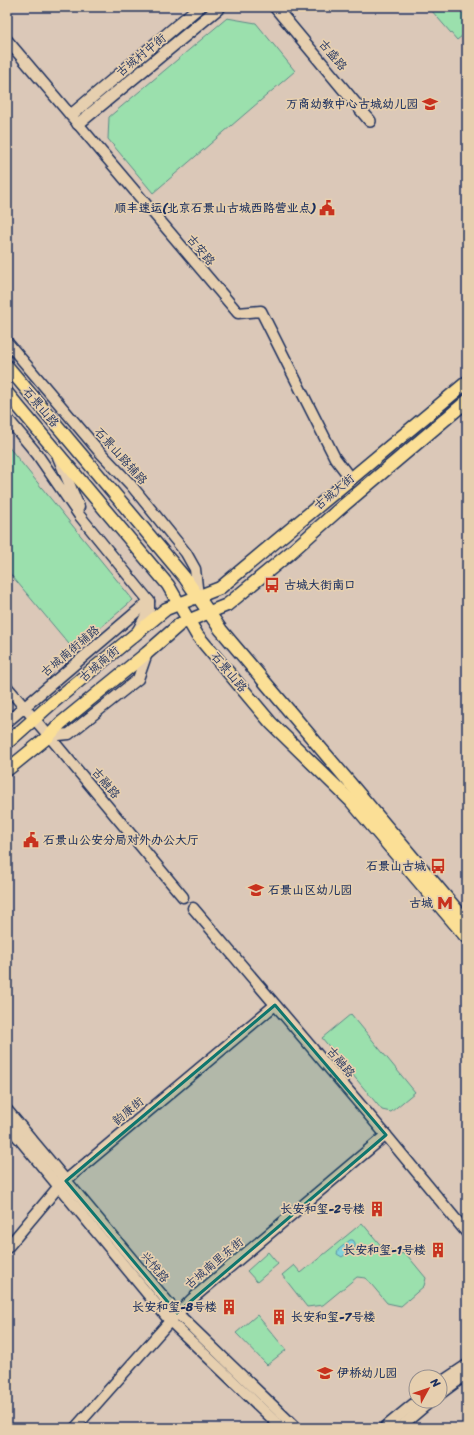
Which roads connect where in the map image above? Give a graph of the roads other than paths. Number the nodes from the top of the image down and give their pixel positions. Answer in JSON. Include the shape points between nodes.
{"nodes":[{"id":1,"x":199,"y":7,"type":"edge"},
{"id":2,"x":220,"y":7,"type":"edge"},
{"id":3,"x":275,"y":7,"type":"edge"},
{"id":4,"x":7,"y":40,"type":"edge"},
{"id":5,"x":74,"y":119,"type":"junction"},
{"id":6,"x":370,"y":120,"type":"dead end"},
{"id":7,"x":7,"y":342,"type":"edge"},
{"id":8,"x":7,"y":366,"type":"edge"},
{"id":9,"x":467,"y":382,"type":"edge"},
{"id":10,"x":7,"y":393,"type":"edge"},
{"id":11,"x":467,"y":401,"type":"edge"},
{"id":12,"x":7,"y":418,"type":"edge"},
{"id":13,"x":56,"y":454,"type":"junction"},
{"id":14,"x":351,"y":479,"type":"junction"},
{"id":15,"x":94,"y":533,"type":"junction"},
{"id":16,"x":198,"y":596,"type":"junction"},
{"id":17,"x":149,"y":601,"type":"junction"},
{"id":18,"x":178,"y":603,"type":"junction"},
{"id":19,"x":210,"y":612,"type":"junction"},
{"id":20,"x":189,"y":620,"type":"junction"},
{"id":21,"x":136,"y":633,"type":"junction"},
{"id":22,"x":7,"y":687,"type":"edge"},
{"id":23,"x":24,"y":707,"type":"junction"},
{"id":24,"x":34,"y":719,"type":"junction"},
{"id":25,"x":7,"y":722,"type":"edge"},
{"id":26,"x":49,"y":736,"type":"junction"},
{"id":27,"x":7,"y":743,"type":"edge"},
{"id":28,"x":7,"y":770,"type":"edge"},
{"id":29,"x":184,"y":897,"type":"dead end"},
{"id":30,"x":193,"y":908,"type":"dead end"},
{"id":31,"x":467,"y":922,"type":"edge"},
{"id":32,"x":467,"y":938,"type":"edge"},
{"id":33,"x":275,"y":1005,"type":"junction"},
{"id":34,"x":7,"y":1110,"type":"edge"},
{"id":35,"x":7,"y":1124,"type":"edge"},
{"id":36,"x":386,"y":1135,"type":"junction"},
{"id":37,"x":62,"y":1184,"type":"junction"},
{"id":38,"x":467,"y":1233,"type":"edge"},
{"id":39,"x":7,"y":1248,"type":"edge"},
{"id":40,"x":174,"y":1317,"type":"junction"},
{"id":41,"x":467,"y":1365,"type":"edge"},
{"id":42,"x":467,"y":1374,"type":"edge"},
{"id":43,"x":448,"y":1378,"type":"edge"},
{"id":44,"x":448,"y":1388,"type":"edge"},
{"id":45,"x":408,"y":1408,"type":"edge"},
{"id":46,"x":421,"y":1409,"type":"edge"},
{"id":47,"x":75,"y":1428,"type":"edge"},
{"id":48,"x":282,"y":1428,"type":"edge"},
{"id":49,"x":296,"y":1428,"type":"edge"},
{"id":50,"x":384,"y":1428,"type":"edge"},
{"id":51,"x":398,"y":1428,"type":"edge"}],
"edges":[{"from":1,"to":5,"type":"main road","name":"古城村中街"},
{"from":2,"to":5,"type":"main road","name":"古城村中街"},
{"from":3,"to":6,"type":"main road","name":"古盛路"},
{"from":4,"to":5,"type":"street","name":"古安路"},
{"from":5,"to":14,"type":"street","name":"古安路","via":[[238,313],[261,311],[335,458]]},
{"from":7,"to":16,"type":"street","name":"石景山路辅路","via":[[98,450],[131,485],[186,553],[195,569]]},
{"from":8,"to":16,"type":"main road","name":"石景山路"},
{"from":9,"to":14,"type":"main road","name":"古城大街"},
{"from":10,"to":13,"type":"main road","name":"石景山路"},
{"from":11,"to":19,"type":"main road","name":"古城大街","via":[[275,566],[227,605]]},
{"from":12,"to":15,"type":"street","via":[[37,454]]},
{"from":13,"to":15,"type":"street","via":[[78,505]]},
{"from":13,"to":18,"type":"main road","name":"石景山路","via":[[168,585]]},
{"from":14,"to":16,"type":"main road","name":"古城大街","via":[[220,588]]},
{"from":15,"to":17,"type":"street"},
{"from":16,"to":18,"type":"main road","name":"古城南街"},
{"from":16,"to":19,"type":"main road","name":"石景山路"},
{"from":17,"to":21,"type":"street","via":[[149,610]]},
{"from":17,"to":23,"type":"street","name":"古城南街辅路"},
{"from":18,"to":20,"type":"main road","name":"石景山路"},
{"from":18,"to":21,"type":"main road","name":"古城南街","via":[[166,609]]},
{"from":19,"to":20,"type":"main road","name":"古城大街"},
{"from":19,"to":31,"type":"main road","name":"石景山路","via":[[221,630]]},
{"from":20,"to":26,"type":"main road","name":"古城南街","via":[[180,624],[61,723]]},
{"from":20,"to":32,"type":"main road","name":"石景山路","via":[[197,635],[271,723],[351,801]]},
{"from":21,"to":24,"type":"main road","name":"古城南街"},
{"from":22,"to":23,"type":"street","name":"古融路"},
{"from":23,"to":24,"type":"street","name":"古融路"},
{"from":23,"to":25,"type":"street","name":"古城南街辅路"},
{"from":24,"to":26,"type":"street","name":"古融路"},
{"from":24,"to":27,"type":"main road","name":"古城南街"},
{"from":26,"to":28,"type":"main road","name":"古城南街"},
{"from":26,"to":29,"type":"street","name":"古融路"},
{"from":30,"to":33,"type":"street","name":"古融路"},
{"from":33,"to":36,"type":"street","name":"古融路"},
{"from":33,"to":37,"type":"street","name":"韵康街"},
{"from":34,"to":37,"type":"street","name":"兴悦路"},
{"from":35,"to":37,"type":"street","name":"兴悦路"},
{"from":36,"to":38,"type":"street","name":"古融路"},
{"from":36,"to":40,"type":"street","name":"古城南里东街"},
{"from":37,"to":39,"type":"street","name":"韵康街"},
{"from":37,"to":40,"type":"street","name":"兴悦路"},
{"from":40,"to":47,"type":"street","name":"古城南里东街"},
{"from":40,"to":48,"type":"street","name":"兴悦路"},
{"from":40,"to":49,"type":"street","name":"兴悦路"},
{"from":41,"to":43,"type":"street"},
{"from":42,"to":44,"type":"street"},
{"from":45,"to":50,"type":"street"},
{"from":46,"to":51,"type":"street"}]}
